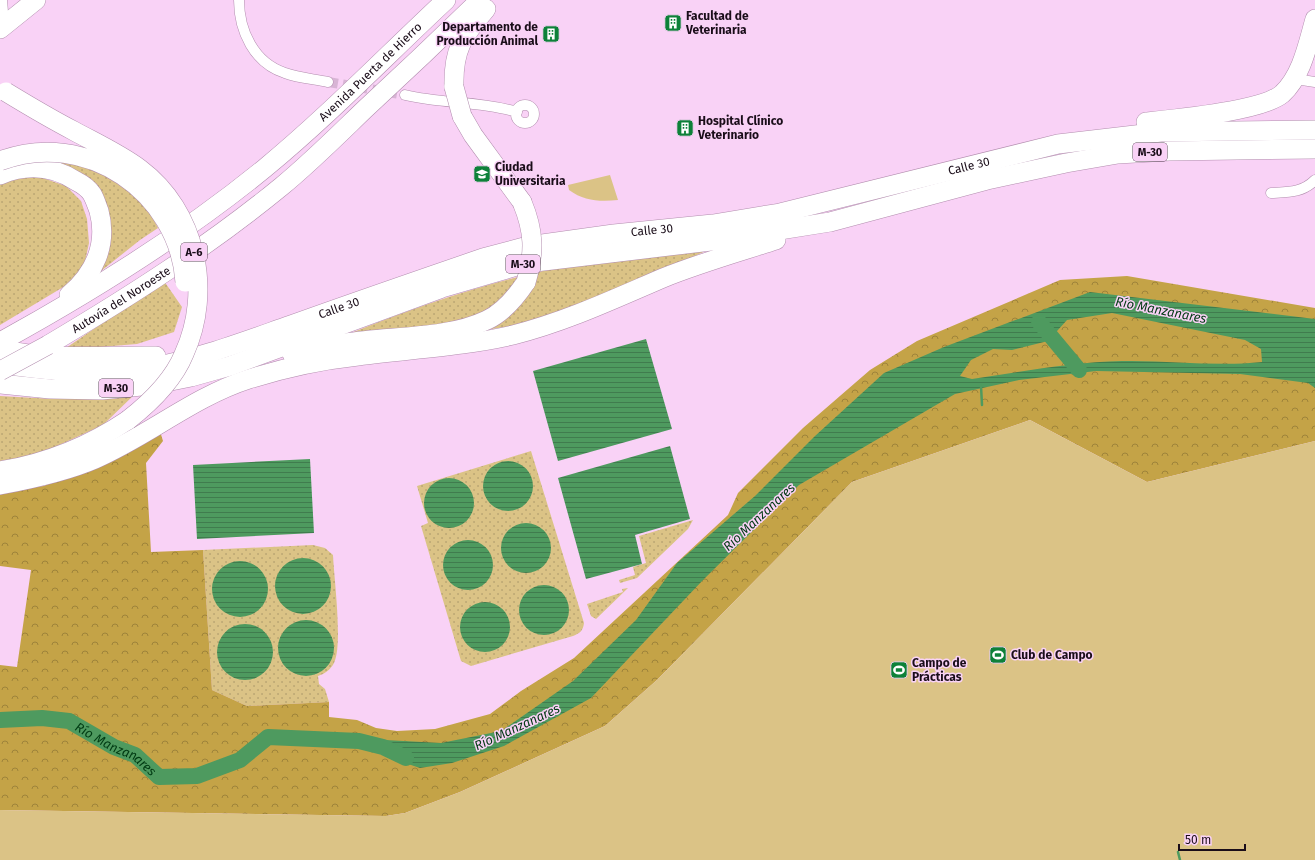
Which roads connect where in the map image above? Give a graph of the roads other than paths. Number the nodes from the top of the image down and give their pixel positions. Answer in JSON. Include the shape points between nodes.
{"nodes":[{"id":1,"x":2,"y":0,"type":"edge"},
{"id":2,"x":36,"y":0,"type":"edge"},
{"id":3,"x":239,"y":0,"type":"edge"},
{"id":4,"x":446,"y":0,"type":"edge"},
{"id":5,"x":480,"y":0,"type":"edge"},
{"id":6,"x":494,"y":0,"type":"edge"},
{"id":7,"x":1315,"y":19,"type":"edge"},
{"id":8,"x":0,"y":21,"type":"edge"},
{"id":9,"x":0,"y":30,"type":"edge"},
{"id":10,"x":1293,"y":81,"type":"junction"},
{"id":11,"x":328,"y":82,"type":"tunnel mouth"},
{"id":12,"x":1315,"y":82,"type":"edge"},
{"id":13,"x":3,"y":90,"type":"edge"},
{"id":14,"x":405,"y":95,"type":"tunnel mouth"},
{"id":15,"x":517,"y":112,"type":"dead end"},
{"id":16,"x":312,"y":126,"type":"joint"},
{"id":17,"x":1315,"y":130,"type":"edge"},
{"id":18,"x":329,"y":144,"type":"joint"},
{"id":19,"x":1058,"y":144,"type":"junction"},
{"id":20,"x":1315,"y":149,"type":"edge"},
{"id":21,"x":0,"y":161,"type":"edge"},
{"id":22,"x":1073,"y":172,"type":"dead end"},
{"id":23,"x":0,"y":175,"type":"edge"},
{"id":24,"x":987,"y":180,"type":"junction"},
{"id":25,"x":1315,"y":180,"type":"edge"},
{"id":26,"x":1271,"y":193,"type":"dead end"},
{"id":27,"x":830,"y":222,"type":"junction"},
{"id":28,"x":483,"y":258,"type":"junction"},
{"id":29,"x":46,"y":316,"type":"junction"},
{"id":30,"x":3,"y":342,"type":"edge"},
{"id":31,"x":0,"y":354,"type":"edge"},
{"id":32,"x":156,"y":356,"type":"junction"},
{"id":33,"x":0,"y":364,"type":"edge"},
{"id":34,"x":230,"y":366,"type":"junction"},
{"id":35,"x":0,"y":371,"type":"edge"},
{"id":36,"x":0,"y":384,"type":"edge"},
{"id":37,"x":124,"y":417,"type":"junction"},
{"id":38,"x":0,"y":464,"type":"edge"},
{"id":39,"x":0,"y":471,"type":"edge"},
{"id":40,"x":0,"y":485,"type":"edge"}],
"edges":[{"from":1,"to":8,"type":"street","via":[[3,12]]},
{"from":2,"to":9,"type":"highway"},
{"from":3,"to":11,"type":"street","via":[[242,28],[255,52],[265,63],[286,74]]},
{"from":4,"to":16,"type":"highway","name":"Avenida Puerta de Hierro","number":"A-6"},
{"from":5,"to":18,"type":"highway","name":"Avenida Puerta de Hierro","number":"A-6"},
{"from":6,"to":34,"type":"highway","bridge":true,"via":[[463,38],[454,68],[454,86],[462,116],[522,202],[528,218],[533,247],[532,262],[526,282],[515,298],[488,320],[467,328],[389,340],[347,342]]},
{"from":7,"to":10,"type":"highway","via":[[1304,56]]},
{"from":10,"to":12,"type":"street"},
{"from":10,"to":19,"type":"highway","via":[[1282,94],[1268,103],[1085,130]]},
{"from":13,"to":37,"type":"highway","bridge":true,"via":[[140,169],[162,190],[180,215],[189,237],[196,264],[199,296],[190,340],[181,361],[158,395]]},
{"from":14,"to":15,"type":"street","via":[[496,106]]},
{"from":16,"to":29,"type":"highway","name":"Autovía del Noroeste","number":"A-6","via":[[266,168],[206,214],[103,284]]},
{"from":17,"to":19,"type":"highway","name":"Calle 30","number":"M-30","via":[[1161,132]]},
{"from":18,"to":35,"type":"highway","name":"Autovía del Noroeste","number":"A-6","bridge":true,"via":[[282,186],[154,280],[48,345]]},
{"from":19,"to":28,"type":"highway","name":"Calle 30","number":"M-30","via":[[780,213],[713,224],[528,246]]},
{"from":20,"to":24,"type":"highway","name":"Calle 30","number":"M-30","via":[[1118,154]]},
{"from":21,"to":37,"type":"highway","bridge":true,"via":[[18,155],[46,153],[78,156],[99,162],[139,187],[168,224],[178,245],[184,268],[186,295],[182,322],[174,348],[158,375]]},
{"from":22,"to":24,"type":"highway","via":[[1031,178]]},
{"from":23,"to":29,"type":"highway","via":[[27,167],[59,172],[83,185],[92,194],[97,205],[102,230],[99,256],[87,278]]},
{"from":24,"to":27,"type":"highway","name":"Calle 30","number":"M-30"},
{"from":25,"to":26,"type":"street","via":[[1296,192]]},
{"from":27,"to":34,"type":"highway","name":"Calle 30","number":"M-30","via":[[711,241],[527,263],[442,288]]},
{"from":27,"to":40,"type":"highway","via":[[665,277],[602,304],[513,335],[479,342],[315,362],[250,379],[202,400],[95,459],[44,476]]},
{"from":28,"to":32,"type":"highway","via":[[465,257]]},
{"from":28,"to":33,"type":"highway","name":"Calle 30","number":"M-30","via":[[213,352],[150,368],[71,372]]},
{"from":29,"to":30,"type":"highway","name":"Autovía del Noroeste","number":"A-6"},
{"from":30,"to":32,"type":"highway","via":[[22,354],[60,357]]},
{"from":31,"to":32,"type":"highway","via":[[20,359],[58,362],[128,360]]},
{"from":34,"to":36,"type":"highway","name":"Calle 30","number":"M-30","via":[[151,385],[102,390],[50,390]]},
{"from":37,"to":38,"type":"highway","via":[[40,454]]},
{"from":37,"to":39,"type":"highway","via":[[101,438],[76,450]]}]}
